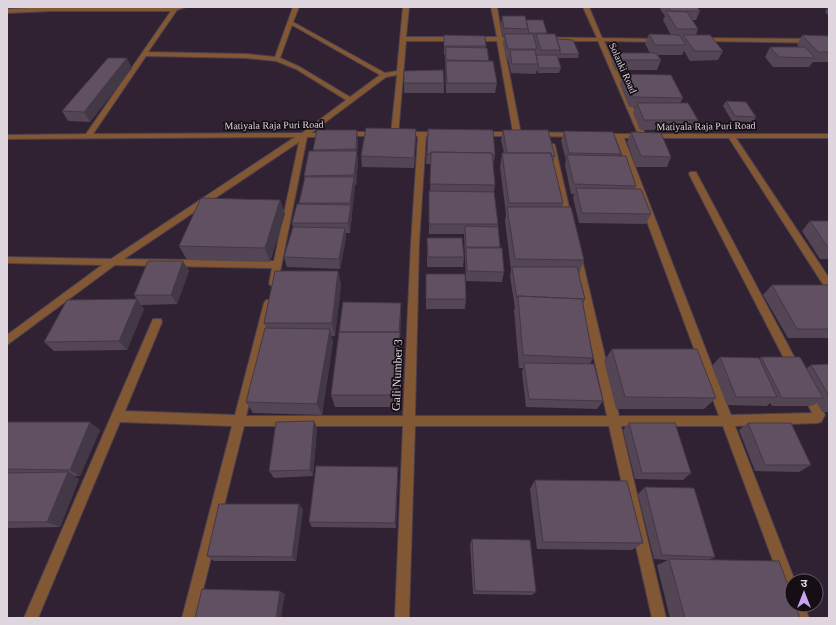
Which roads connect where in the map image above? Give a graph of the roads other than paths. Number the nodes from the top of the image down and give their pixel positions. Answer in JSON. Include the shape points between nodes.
{"nodes":[{"id":1,"x":183,"y":7,"type":"edge"},
{"id":2,"x":296,"y":7,"type":"edge"},
{"id":3,"x":406,"y":7,"type":"edge"},
{"id":4,"x":494,"y":7,"type":"edge"},
{"id":5,"x":586,"y":7,"type":"edge"},
{"id":6,"x":54,"y":8,"type":"edge"},
{"id":7,"x":127,"y":8,"type":"edge"},
{"id":8,"x":176,"y":8,"type":"edge"},
{"id":9,"x":7,"y":11,"type":"edge"},
{"id":10,"x":290,"y":22,"type":"junction"},
{"id":11,"x":403,"y":39,"type":"junction"},
{"id":12,"x":500,"y":40,"type":"junction"},
{"id":13,"x":600,"y":40,"type":"junction"},
{"id":14,"x":662,"y":40,"type":"edge"},
{"id":15,"x":693,"y":40,"type":"edge"},
{"id":16,"x":829,"y":41,"type":"edge"},
{"id":17,"x":145,"y":54,"type":"junction"},
{"id":18,"x":277,"y":59,"type":"junction"},
{"id":19,"x":400,"y":72,"type":"junction"},
{"id":20,"x":384,"y":75,"type":"junction"},
{"id":21,"x":350,"y":100,"type":"junction"},
{"id":22,"x":395,"y":134,"type":"junction"},
{"id":23,"x":422,"y":134,"type":"junction"},
{"id":24,"x":446,"y":134,"type":"edge"},
{"id":25,"x":470,"y":134,"type":"edge"},
{"id":26,"x":524,"y":134,"type":"junction"},
{"id":27,"x":304,"y":135,"type":"junction"},
{"id":28,"x":548,"y":135,"type":"junction"},
{"id":29,"x":619,"y":136,"type":"junction"},
{"id":30,"x":732,"y":136,"type":"junction"},
{"id":31,"x":829,"y":136,"type":"edge"},
{"id":32,"x":7,"y":137,"type":"edge"},
{"id":33,"x":88,"y":137,"type":"junction"},
{"id":34,"x":643,"y":137,"type":"junction"},
{"id":35,"x":693,"y":174,"type":"dead end"},
{"id":36,"x":570,"y":228,"type":"edge"},
{"id":37,"x":575,"y":251,"type":"edge"},
{"id":38,"x":7,"y":260,"type":"edge"},
{"id":39,"x":114,"y":261,"type":"junction"},
{"id":40,"x":278,"y":265,"type":"junction"},
{"id":41,"x":829,"y":286,"type":"edge"},
{"id":42,"x":157,"y":322,"type":"dead end"},
{"id":43,"x":7,"y":341,"type":"edge"},
{"id":44,"x":116,"y":416,"type":"junction"},
{"id":45,"x":408,"y":420,"type":"junction"},
{"id":46,"x":239,"y":421,"type":"junction"},
{"id":47,"x":614,"y":421,"type":"junction"},
{"id":48,"x":728,"y":421,"type":"junction"},
{"id":49,"x":784,"y":573,"type":"edge"},
{"id":50,"x":31,"y":618,"type":"edge"},
{"id":51,"x":189,"y":618,"type":"edge"},
{"id":52,"x":402,"y":618,"type":"edge"},
{"id":53,"x":660,"y":618,"type":"edge"}],
"edges":[{"from":1,"to":8,"type":"street"},
{"from":2,"to":10,"type":"street"},
{"from":3,"to":11,"type":"street"},
{"from":4,"to":12,"type":"street"},
{"from":5,"to":13,"type":"street","name":"Solanki Road"},
{"from":6,"to":7,"type":"street"},
{"from":6,"to":9,"type":"street"},
{"from":7,"to":8,"type":"street"},
{"from":8,"to":17,"type":"street"},
{"from":10,"to":18,"type":"street"},
{"from":10,"to":20,"type":"street"},
{"from":11,"to":12,"type":"street"},
{"from":11,"to":19,"type":"street"},
{"from":12,"to":13,"type":"street"},
{"from":12,"to":26,"type":"street"},
{"from":13,"to":14,"type":"street"},
{"from":13,"to":34,"type":"street","name":"Solanki Road"},
{"from":15,"to":16,"type":"street"},
{"from":17,"to":18,"type":"street"},
{"from":17,"to":33,"type":"street"},
{"from":18,"to":21,"type":"street","via":[[298,68]]},
{"from":19,"to":20,"type":"street"},
{"from":19,"to":22,"type":"street"},
{"from":20,"to":21,"type":"street"},
{"from":21,"to":27,"type":"street"},
{"from":22,"to":23,"type":"street","name":"Matiyala Raja Puri Road"},
{"from":22,"to":27,"type":"street","name":"Matiyala Raja Puri Road"},
{"from":23,"to":24,"type":"street","name":"Matiyala Raja Puri Road"},
{"from":23,"to":45,"type":"street","name":"Gali Number 3"},
{"from":25,"to":26,"type":"street","name":"Matiyala Raja Puri Road"},
{"from":26,"to":28,"type":"street","name":"Matiyala Raja Puri Road"},
{"from":27,"to":33,"type":"street","name":"Matiyala Raja Puri Road"},
{"from":27,"to":39,"type":"street"},
{"from":27,"to":40,"type":"street"},
{"from":28,"to":29,"type":"street","name":"Matiyala Raja Puri Road"},
{"from":28,"to":36,"type":"street"},
{"from":29,"to":34,"type":"street","name":"Matiyala Raja Puri Road"},
{"from":29,"to":48,"type":"street"},
{"from":30,"to":31,"type":"street","name":"Matiyala Raja Puri Road"},
{"from":30,"to":34,"type":"street","name":"Matiyala Raja Puri Road"},
{"from":30,"to":41,"type":"street"},
{"from":32,"to":33,"type":"street","name":"Matiyala Raja Puri Road"},
{"from":35,"to":48,"type":"street","via":[[819,415],[812,419]]},
{"from":37,"to":47,"type":"street"},
{"from":38,"to":39,"type":"street"},
{"from":39,"to":40,"type":"street"},
{"from":39,"to":43,"type":"street"},
{"from":40,"to":46,"type":"street"},
{"from":42,"to":44,"type":"street"},
{"from":44,"to":46,"type":"street"},
{"from":44,"to":50,"type":"street"},
{"from":45,"to":46,"type":"street"},
{"from":45,"to":47,"type":"street"},
{"from":45,"to":52,"type":"street","name":"Gali Number 3"},
{"from":46,"to":51,"type":"street"},
{"from":47,"to":48,"type":"street"},
{"from":47,"to":53,"type":"street"},
{"from":48,"to":49,"type":"street"}]}
